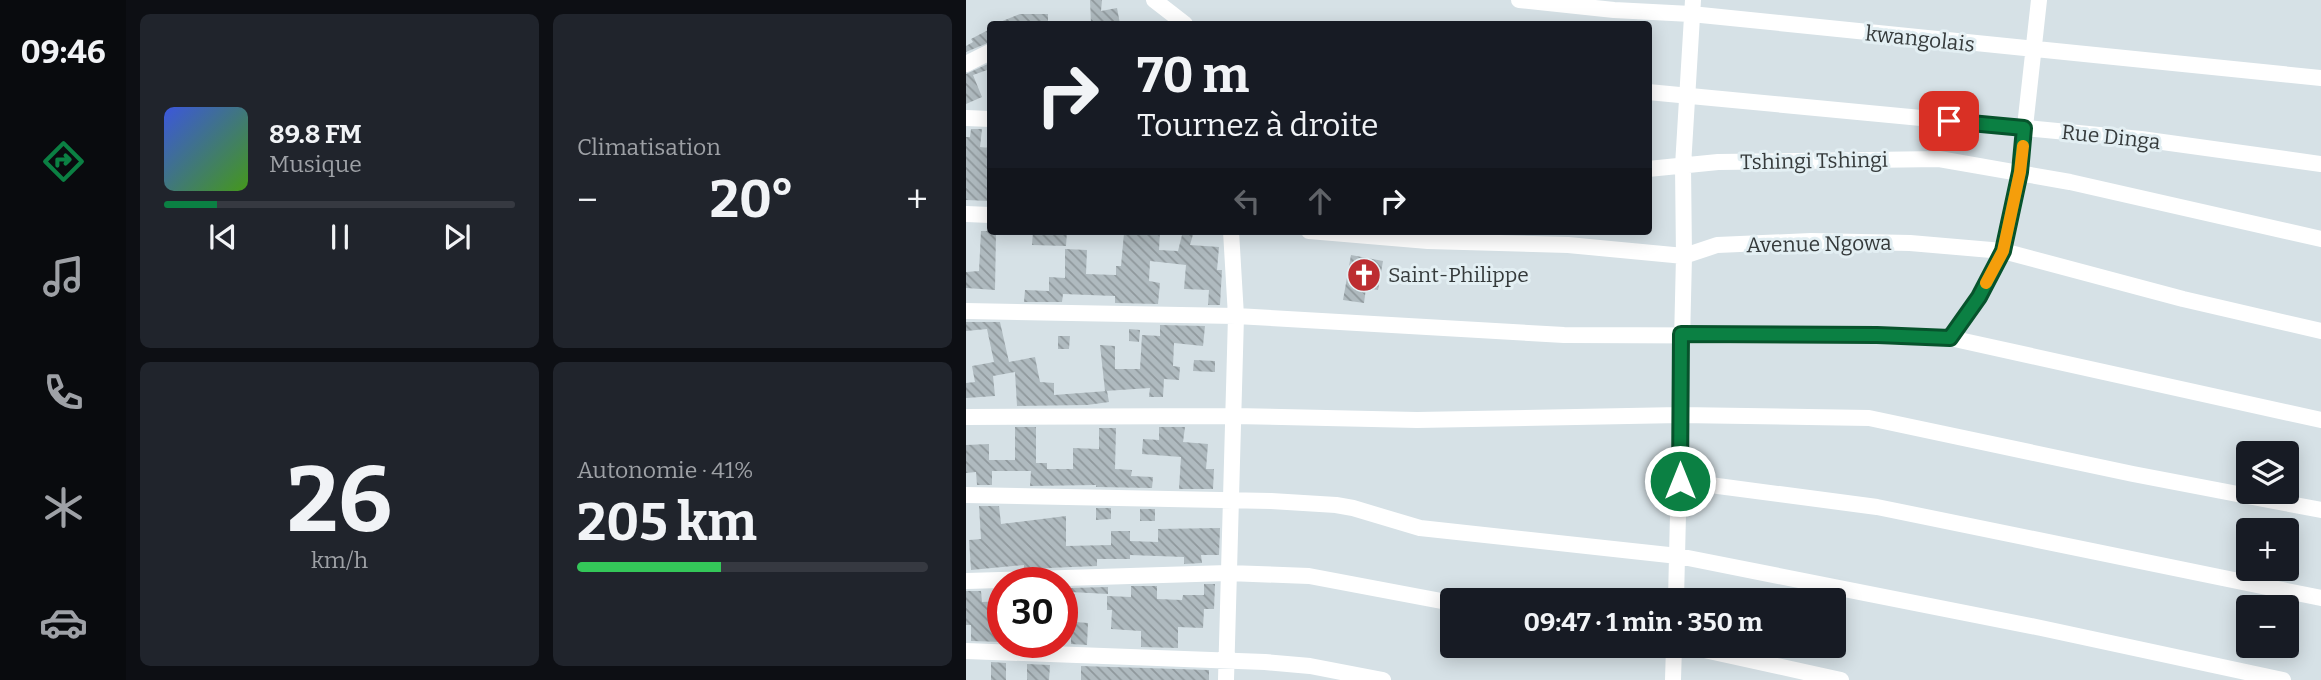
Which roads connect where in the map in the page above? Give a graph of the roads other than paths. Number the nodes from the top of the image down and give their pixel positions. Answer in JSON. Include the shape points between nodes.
{"nodes":[{"id":1,"x":1154,"y":0,"type":"edge"},
{"id":2,"x":1519,"y":0,"type":"edge"},
{"id":3,"x":2039,"y":0,"type":"edge"},
{"id":4,"x":1692,"y":7,"type":"edge"},
{"id":5,"x":1181,"y":21,"type":"edge"},
{"id":6,"x":2032,"y":50,"type":"junction"},
{"id":7,"x":987,"y":54,"type":"edge"},
{"id":8,"x":966,"y":64,"type":"edge"},
{"id":9,"x":2321,"y":78,"type":"edge"},
{"id":10,"x":1652,"y":92,"type":"edge"},
{"id":11,"x":1687,"y":96,"type":"junction"},
{"id":12,"x":966,"y":118,"type":"edge"},
{"id":13,"x":987,"y":119,"type":"edge"},
{"id":14,"x":2024,"y":128,"type":"junction"},
{"id":15,"x":2321,"y":164,"type":"edge"},
{"id":16,"x":1683,"y":166,"type":"junction"},
{"id":17,"x":1652,"y":169,"type":"edge"},
{"id":18,"x":2020,"y":172,"type":"junction"},
{"id":19,"x":966,"y":214,"type":"edge"},
{"id":20,"x":987,"y":215,"type":"edge"},
{"id":21,"x":1231,"y":235,"type":"edge"},
{"id":22,"x":1357,"y":235,"type":"edge"},
{"id":23,"x":2321,"y":239,"type":"edge"},
{"id":24,"x":2003,"y":251,"type":"junction"},
{"id":25,"x":1684,"y":256,"type":"junction"},
{"id":26,"x":966,"y":311,"type":"edge"},
{"id":27,"x":1236,"y":316,"type":"junction"},
{"id":28,"x":2321,"y":331,"type":"edge"},
{"id":29,"x":1681,"y":334,"type":"junction"},
{"id":30,"x":1950,"y":338,"type":"junction"},
{"id":31,"x":1680,"y":415,"type":"junction"},
{"id":32,"x":1234,"y":416,"type":"junction"},
{"id":33,"x":966,"y":417,"type":"edge"},
{"id":34,"x":2321,"y":420,"type":"edge"},
{"id":35,"x":1680,"y":481,"type":"junction"},
{"id":36,"x":966,"y":495,"type":"edge"},
{"id":37,"x":1231,"y":501,"type":"junction"},
{"id":38,"x":2321,"y":510,"type":"edge"},
{"id":39,"x":1678,"y":556,"type":"junction"},
{"id":40,"x":1228,"y":573,"type":"junction"},
{"id":41,"x":966,"y":581,"type":"edge"},
{"id":42,"x":1677,"y":588,"type":"edge"},
{"id":43,"x":2321,"y":598,"type":"edge"},
{"id":44,"x":1440,"y":601,"type":"edge"},
{"id":45,"x":966,"y":651,"type":"edge"},
{"id":46,"x":1674,"y":658,"type":"edge"},
{"id":47,"x":1741,"y":658,"type":"edge"},
{"id":48,"x":1226,"y":661,"type":"junction"},
{"id":49,"x":1226,"y":680,"type":"edge"},
{"id":50,"x":1383,"y":680,"type":"edge"},
{"id":51,"x":1673,"y":680,"type":"edge"},
{"id":52,"x":1841,"y":680,"type":"edge"},
{"id":53,"x":2283,"y":680,"type":"edge"}],
"edges":[{"from":1,"to":5,"type":"street"},
{"from":2,"to":4,"type":"street","name":"kwangolais","via":[[1614,10]]},
{"from":3,"to":6,"type":"street"},
{"from":4,"to":6,"type":"street","name":"kwangolais"},
{"from":4,"to":11,"type":"street"},
{"from":6,"to":9,"type":"street","name":"kwangolais"},
{"from":6,"to":14,"type":"street"},
{"from":7,"to":8,"type":"street"},
{"from":10,"to":11,"type":"street","name":"Rue Dinga"},
{"from":11,"to":14,"type":"street","name":"Rue Dinga"},
{"from":11,"to":16,"type":"street"},
{"from":12,"to":13,"type":"street"},
{"from":14,"to":15,"type":"street","name":"Rue Dinga"},
{"from":14,"to":18,"type":"street"},
{"from":16,"to":17,"type":"street","name":"Tshingi Tshingi"},
{"from":16,"to":18,"type":"street","name":"Tshingi Tshingi","via":[[1939,159]]},
{"from":16,"to":25,"type":"street"},
{"from":18,"to":23,"type":"street","name":"Tshingi Tshingi"},
{"from":18,"to":24,"type":"street"},
{"from":19,"to":20,"type":"street"},
{"from":21,"to":27,"type":"street"},
{"from":22,"to":25,"type":"street","name":"Avenue Ngowa","via":[[1568,245]]},
{"from":24,"to":25,"type":"street","name":"Avenue Ngowa","via":[[1811,241],[1717,245]]},
{"from":24,"to":28,"type":"street","name":"Avenue Ngowa"},
{"from":24,"to":30,"type":"street"},
{"from":25,"to":29,"type":"street"},
{"from":26,"to":27,"type":"street"},
{"from":27,"to":29,"type":"street","via":[[1564,335]]},
{"from":27,"to":32,"type":"street"},
{"from":29,"to":30,"type":"street"},
{"from":29,"to":31,"type":"street"},
{"from":30,"to":34,"type":"street"},
{"from":31,"to":32,"type":"street","via":[[1429,420]]},
{"from":31,"to":35,"type":"street"},
{"from":31,"to":38,"type":"street","via":[[1869,418]]},
{"from":32,"to":33,"type":"street"},
{"from":32,"to":37,"type":"street"},
{"from":35,"to":39,"type":"street"},
{"from":35,"to":43,"type":"street","via":[[1877,507]]},
{"from":36,"to":37,"type":"street"},
{"from":37,"to":39,"type":"street","via":[[1336,505],[1420,528]]},
{"from":37,"to":40,"type":"street"},
{"from":39,"to":42,"type":"street"},
{"from":39,"to":53,"type":"street"},
{"from":40,"to":41,"type":"street"},
{"from":40,"to":44,"type":"street","via":[[1327,578]]},
{"from":40,"to":48,"type":"street"},
{"from":45,"to":48,"type":"street"},
{"from":46,"to":51,"type":"street"},
{"from":47,"to":52,"type":"street"},
{"from":48,"to":49,"type":"street"},
{"from":48,"to":50,"type":"street","via":[[1311,666]]}]}
